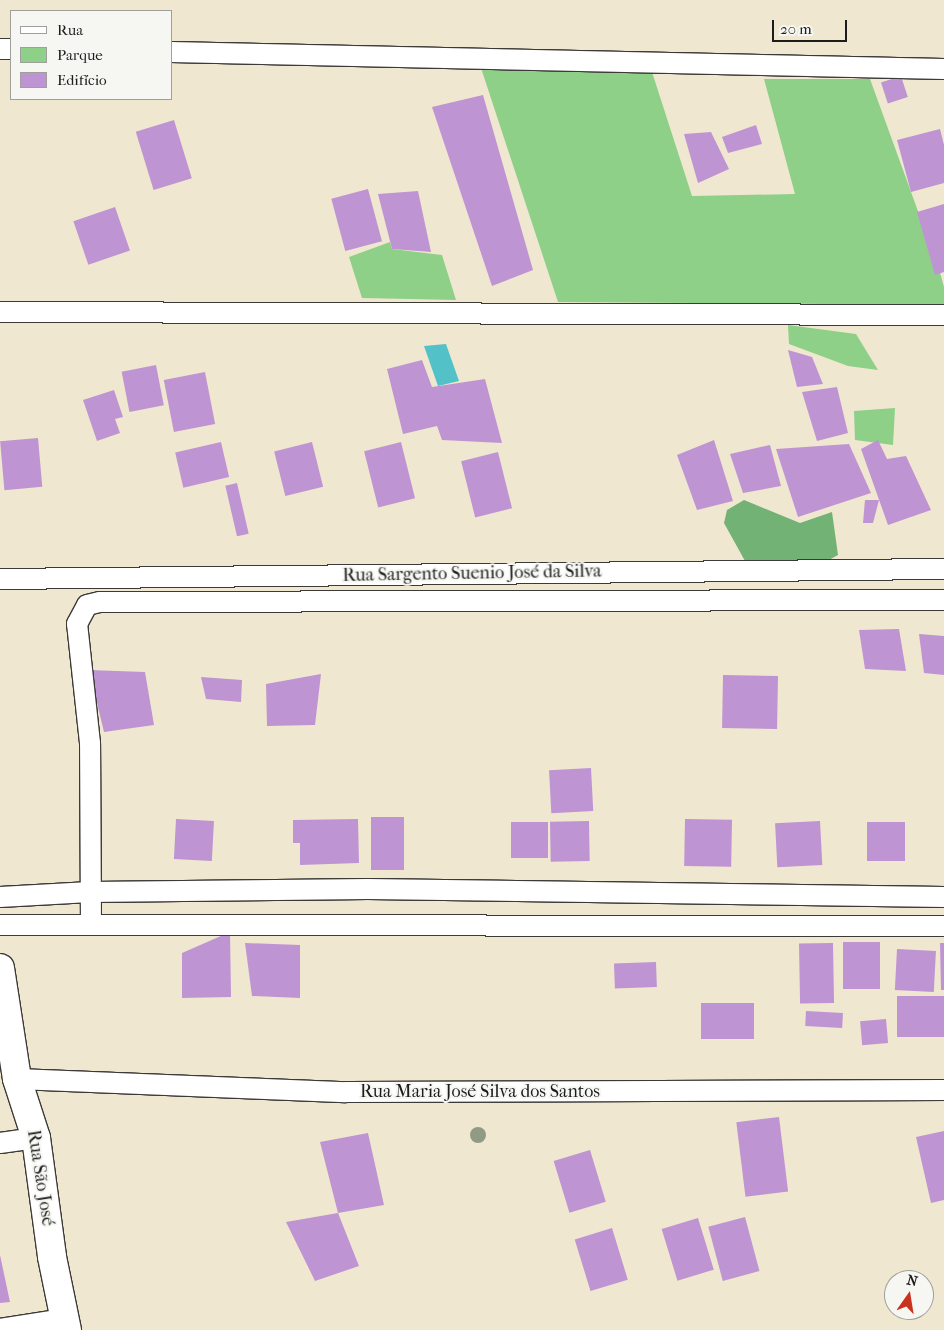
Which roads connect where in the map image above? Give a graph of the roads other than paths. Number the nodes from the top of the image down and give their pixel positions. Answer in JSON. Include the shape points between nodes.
{"nodes":[{"id":1,"x":172,"y":52,"type":"edge"},
{"id":2,"x":944,"y":69,"type":"edge"},
{"id":3,"x":0,"y":312,"type":"edge"},
{"id":4,"x":944,"y":315,"type":"edge"},
{"id":5,"x":944,"y":569,"type":"edge"},
{"id":6,"x":0,"y":579,"type":"edge"},
{"id":7,"x":944,"y":600,"type":"edge"},
{"id":8,"x":90,"y":892,"type":"junction"},
{"id":9,"x":0,"y":897,"type":"edge"},
{"id":10,"x":944,"y":897,"type":"edge"},
{"id":11,"x":91,"y":924,"type":"junction"},
{"id":12,"x":0,"y":925,"type":"edge"},
{"id":13,"x":944,"y":926,"type":"edge"},
{"id":14,"x":0,"y":968,"type":"edge"},
{"id":15,"x":17,"y":1079,"type":"junction"},
{"id":16,"x":944,"y":1090,"type":"edge"},
{"id":17,"x":36,"y":1138,"type":"junction"},
{"id":18,"x":0,"y":1143,"type":"edge"},
{"id":19,"x":65,"y":1324,"type":"edge"},
{"id":20,"x":0,"y":1328,"type":"edge"}],
"edges":[{"from":1,"to":2,"type":"street"},
{"from":3,"to":4,"type":"street"},
{"from":5,"to":6,"type":"street","name":"Rua Sargento Suenio José da Silva"},
{"from":7,"to":8,"type":"street","via":[[120,602],[87,605],[77,624],[90,743]]},
{"from":8,"to":9,"type":"street"},
{"from":8,"to":10,"type":"street","via":[[368,889]]},
{"from":8,"to":11,"type":"street"},
{"from":11,"to":12,"type":"street"},
{"from":11,"to":13,"type":"street"},
{"from":14,"to":15,"type":"main road","name":"Rua São José"},
{"from":15,"to":16,"type":"street","name":"Rua Maria José Silva dos Santos","via":[[346,1092]]},
{"from":15,"to":17,"type":"main road","name":"Rua São José"},
{"from":17,"to":18,"type":"street"},
{"from":17,"to":19,"type":"main road","name":"Rua São José"},
{"from":19,"to":20,"type":"street"}]}
